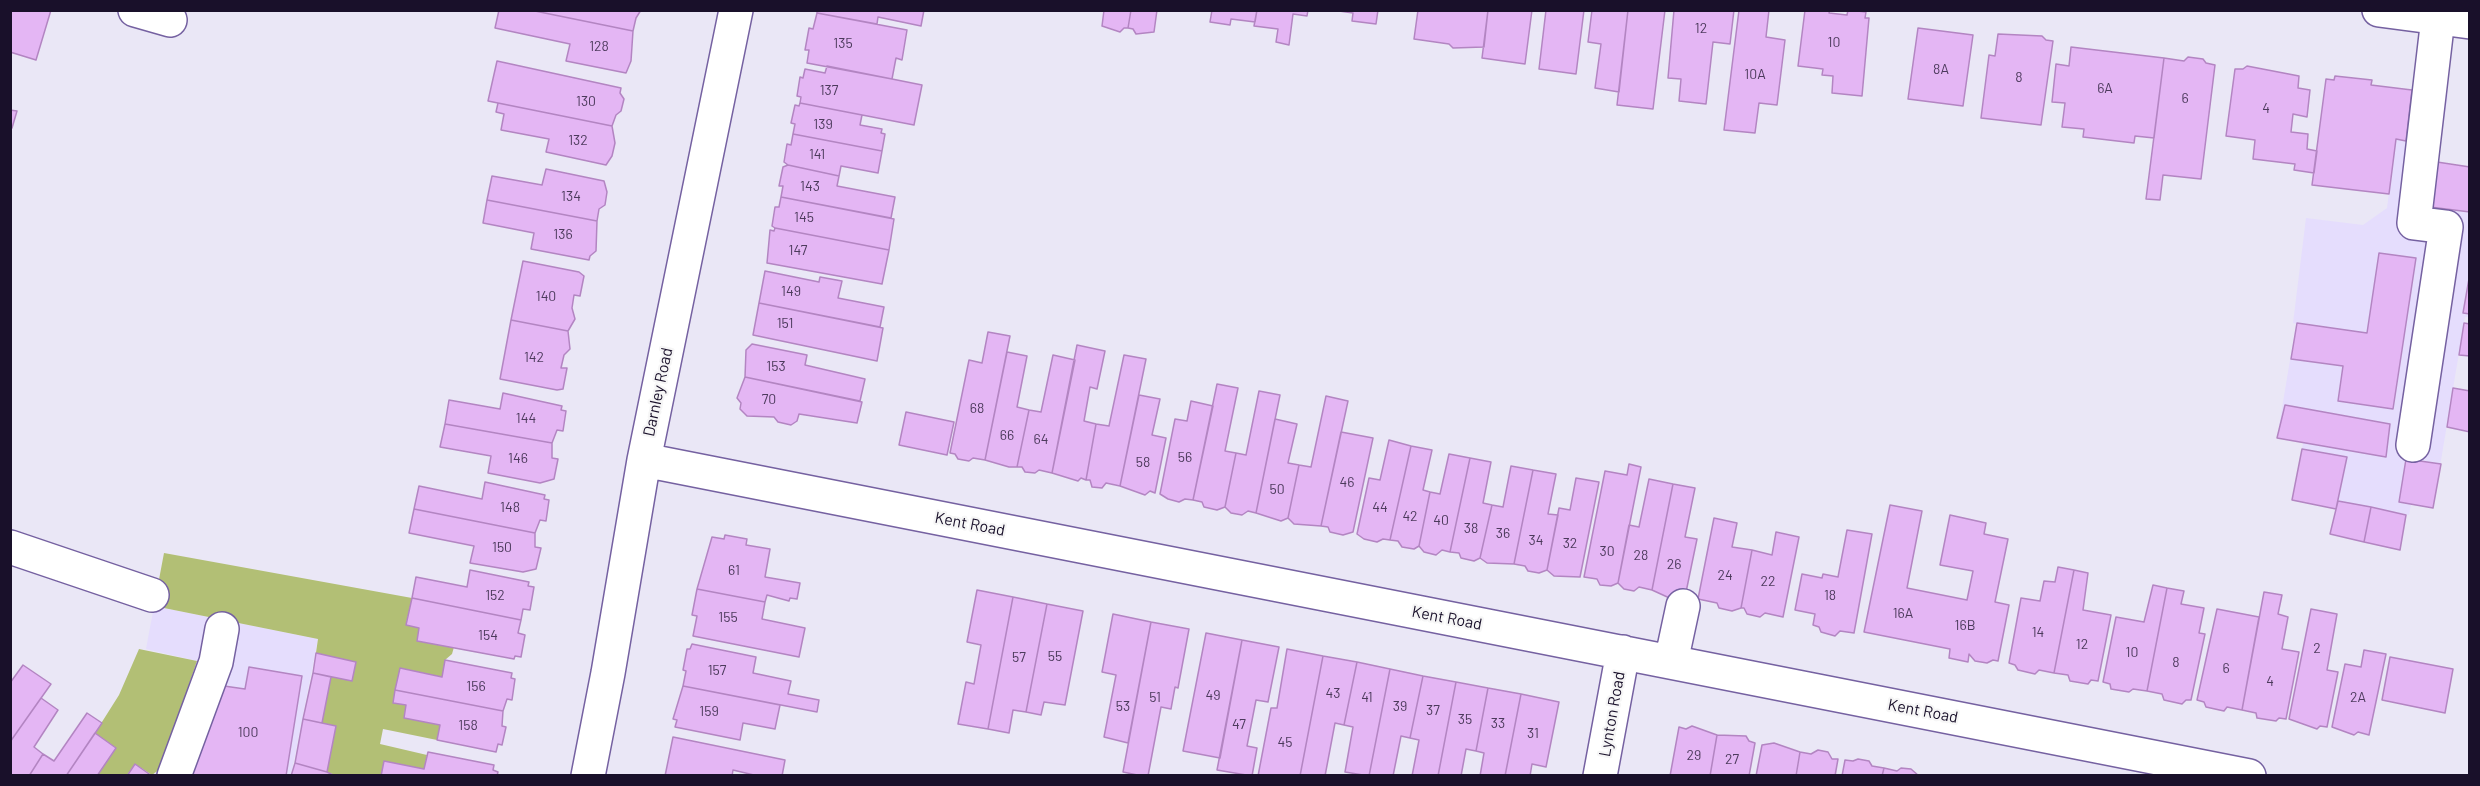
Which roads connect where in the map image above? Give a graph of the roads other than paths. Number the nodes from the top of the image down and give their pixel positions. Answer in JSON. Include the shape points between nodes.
{"nodes":[{"id":1,"x":135,"y":10,"type":"edge"},
{"id":2,"x":736,"y":10,"type":"edge"},
{"id":3,"x":2379,"y":10,"type":"edge"},
{"id":4,"x":2454,"y":20,"type":"edge"},
{"id":5,"x":170,"y":21,"type":"dead end"},
{"id":6,"x":2413,"y":445,"type":"dead end"},
{"id":7,"x":644,"y":460,"type":"junction"},
{"id":8,"x":10,"y":548,"type":"edge"},
{"id":9,"x":152,"y":596,"type":"dead end"},
{"id":10,"x":1683,"y":606,"type":"dead end"},
{"id":11,"x":222,"y":629,"type":"dead end"},
{"id":12,"x":1623,"y":652,"type":"junction"},
{"id":13,"x":1671,"y":662,"type":"junction"},
{"id":14,"x":174,"y":776,"type":"edge"},
{"id":15,"x":588,"y":776,"type":"edge"},
{"id":16,"x":1600,"y":776,"type":"edge"},
{"id":17,"x":2249,"y":776,"type":"edge"}],
"edges":[{"from":1,"to":5,"type":"street"},
{"from":2,"to":7,"type":"street","name":"Darnley Road"},
{"from":3,"to":4,"type":"street"},
{"from":4,"to":6,"type":"street","via":[[2414,223],[2446,227]]},
{"from":7,"to":12,"type":"street","name":"Kent Road"},
{"from":7,"to":15,"type":"street","name":"Darnley Road"},
{"from":8,"to":9,"type":"street"},
{"from":10,"to":13,"type":"street"},
{"from":11,"to":14,"type":"street","via":[[216,662]]},
{"from":12,"to":13,"type":"street","name":"Kent Road"},
{"from":12,"to":16,"type":"street","name":"Lynton Road"},
{"from":13,"to":17,"type":"street","name":"Kent Road"}]}
